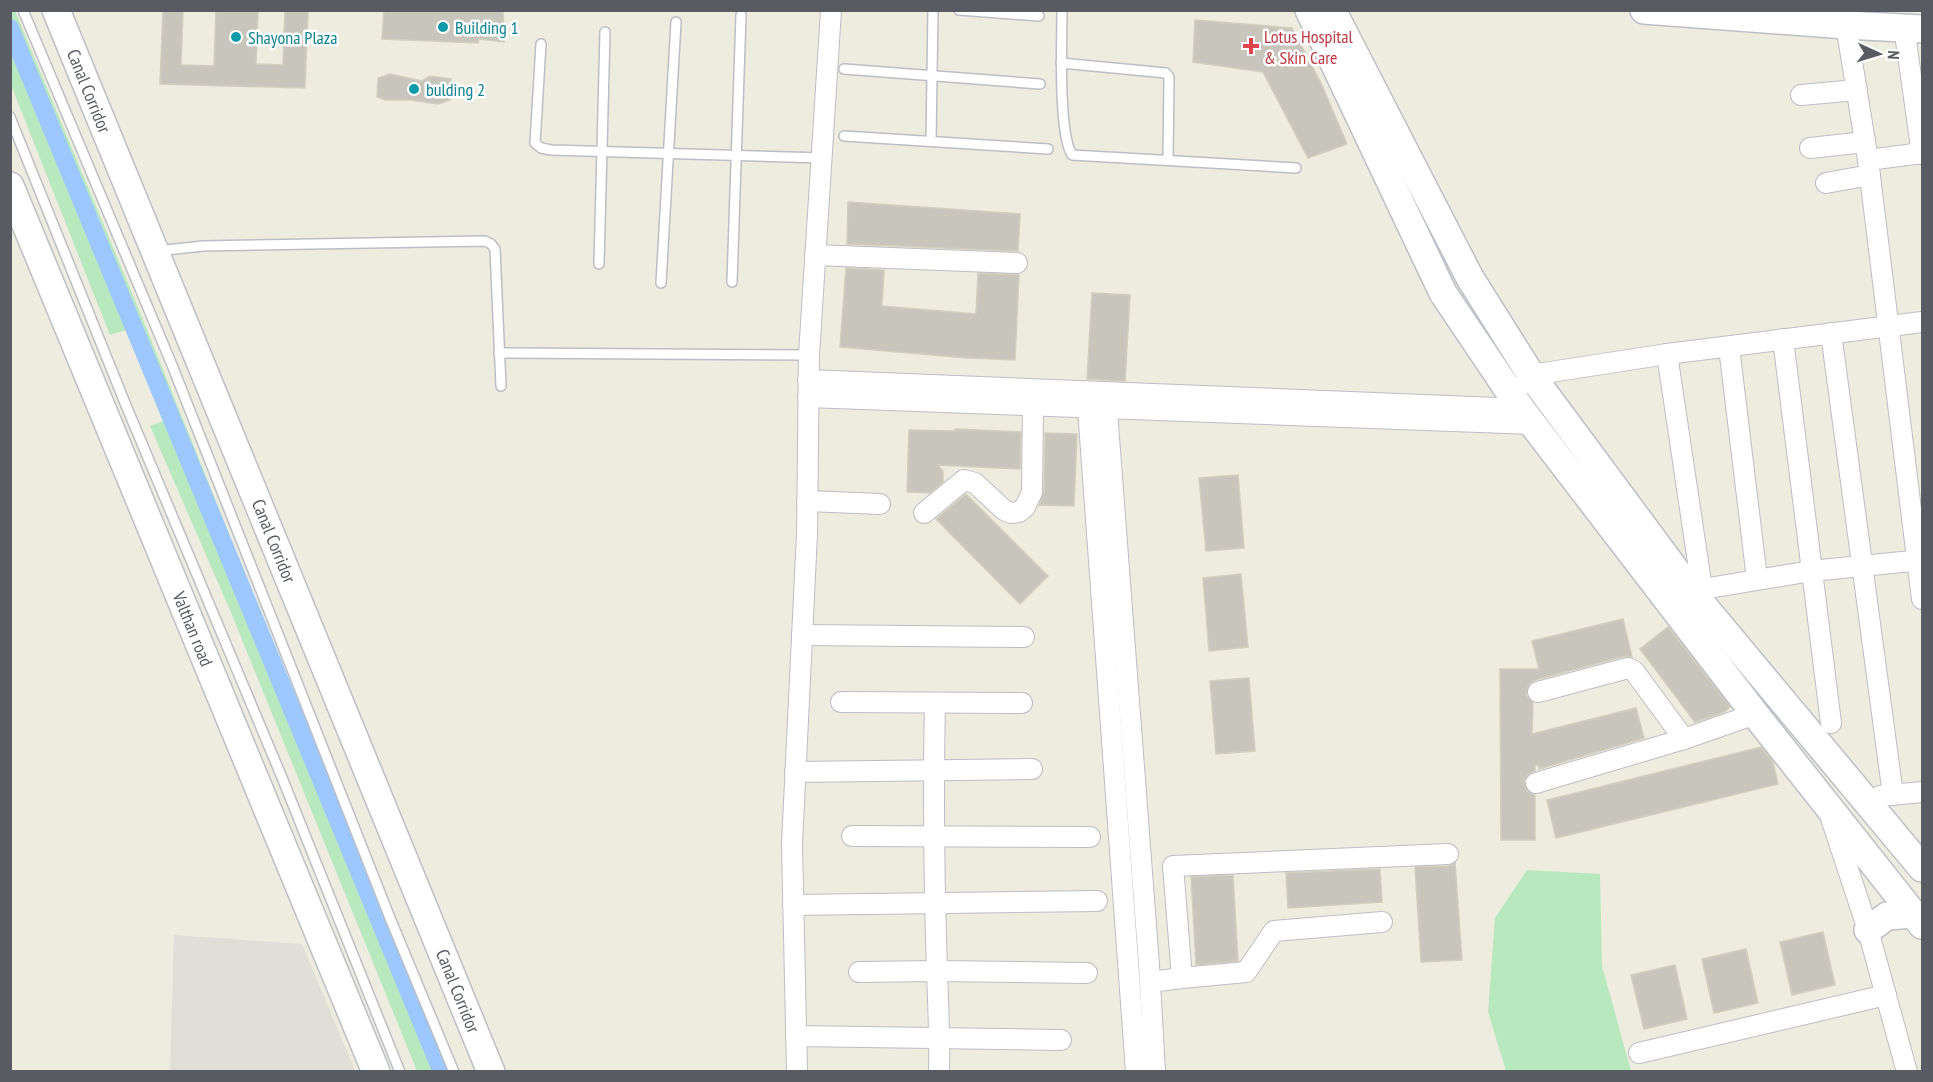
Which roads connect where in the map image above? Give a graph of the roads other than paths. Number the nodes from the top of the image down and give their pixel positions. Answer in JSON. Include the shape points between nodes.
{"nodes":[{"id":1,"x":23,"y":10,"type":"edge"},
{"id":2,"x":56,"y":10,"type":"edge"},
{"id":3,"x":831,"y":10,"type":"edge"},
{"id":4,"x":933,"y":10,"type":"edge"},
{"id":5,"x":959,"y":10,"type":"edge"},
{"id":6,"x":1062,"y":10,"type":"edge"},
{"id":7,"x":1309,"y":10,"type":"edge"},
{"id":8,"x":1332,"y":10,"type":"edge"},
{"id":9,"x":1644,"y":10,"type":"edge"},
{"id":10,"x":741,"y":15,"type":"dead end"},
{"id":11,"x":1039,"y":16,"type":"dead end"},
{"id":12,"x":676,"y":22,"type":"dead end"},
{"id":13,"x":1846,"y":25,"type":"junction"},
{"id":14,"x":1913,"y":28,"type":"edge"},
{"id":15,"x":605,"y":32,"type":"dead end"},
{"id":16,"x":541,"y":44,"type":"dead end"},
{"id":17,"x":1061,"y":63,"type":"junction"},
{"id":18,"x":843,"y":69,"type":"dead end"},
{"id":19,"x":931,"y":77,"type":"junction"},
{"id":20,"x":1040,"y":84,"type":"dead end"},
{"id":21,"x":1857,"y":90,"type":"junction"},
{"id":22,"x":1801,"y":95,"type":"dead end"},
{"id":23,"x":10,"y":117,"type":"edge"},
{"id":24,"x":844,"y":136,"type":"dead end"},
{"id":25,"x":931,"y":141,"type":"junction"},
{"id":26,"x":1810,"y":148,"type":"dead end"},
{"id":27,"x":1048,"y":149,"type":"dead end"},
{"id":28,"x":601,"y":151,"type":"junction"},
{"id":29,"x":668,"y":153,"type":"junction"},
{"id":30,"x":1922,"y":153,"type":"edge"},
{"id":31,"x":736,"y":155,"type":"junction"},
{"id":32,"x":822,"y":158,"type":"junction"},
{"id":33,"x":1868,"y":159,"type":"junction"},
{"id":34,"x":1168,"y":160,"type":"junction"},
{"id":35,"x":1296,"y":168,"type":"dead end"},
{"id":36,"x":1826,"y":183,"type":"dead end"},
{"id":37,"x":10,"y":186,"type":"edge"},
{"id":38,"x":155,"y":251,"type":"junction"},
{"id":39,"x":815,"y":255,"type":"junction"},
{"id":40,"x":1017,"y":263,"type":"dead end"},
{"id":41,"x":599,"y":264,"type":"dead end"},
{"id":42,"x":732,"y":282,"type":"dead end"},
{"id":43,"x":661,"y":283,"type":"dead end"},
{"id":44,"x":1923,"y":322,"type":"edge"},
{"id":45,"x":1889,"y":326,"type":"junction"},
{"id":46,"x":1831,"y":333,"type":"junction"},
{"id":47,"x":1783,"y":339,"type":"junction"},
{"id":48,"x":1729,"y":347,"type":"junction"},
{"id":49,"x":499,"y":353,"type":"junction"},
{"id":50,"x":1667,"y":354,"type":"junction"},
{"id":51,"x":809,"y":355,"type":"junction"},
{"id":52,"x":1531,"y":375,"type":"junction"},
{"id":53,"x":501,"y":386,"type":"dead end"},
{"id":54,"x":808,"y":388,"type":"junction"},
{"id":55,"x":1097,"y":400,"type":"junction"},
{"id":56,"x":1033,"y":406,"type":"junction"},
{"id":57,"x":1522,"y":410,"type":"junction"},
{"id":58,"x":807,"y":501,"type":"junction"},
{"id":59,"x":880,"y":504,"type":"dead end"},
{"id":60,"x":924,"y":513,"type":"dead end"},
{"id":61,"x":1921,"y":560,"type":"edge"},
{"id":62,"x":1862,"y":565,"type":"junction"},
{"id":63,"x":1811,"y":571,"type":"junction"},
{"id":64,"x":1757,"y":579,"type":"junction"},
{"id":65,"x":1697,"y":590,"type":"junction"},
{"id":66,"x":1923,"y":599,"type":"edge"},
{"id":67,"x":802,"y":635,"type":"junction"},
{"id":68,"x":1024,"y":637,"type":"dead end"},
{"id":69,"x":1538,"y":692,"type":"dead end"},
{"id":70,"x":841,"y":702,"type":"dead end"},
{"id":71,"x":935,"y":703,"type":"junction"},
{"id":72,"x":1022,"y":703,"type":"dead end"},
{"id":73,"x":1755,"y":714,"type":"junction"},
{"id":74,"x":1831,"y":723,"type":"dead end"},
{"id":75,"x":1684,"y":740,"type":"junction"},
{"id":76,"x":1832,"y":758,"type":"junction"},
{"id":77,"x":1032,"y":769,"type":"dead end"},
{"id":78,"x":934,"y":770,"type":"junction"},
{"id":79,"x":795,"y":772,"type":"junction"},
{"id":80,"x":1808,"y":781,"type":"junction"},
{"id":81,"x":1536,"y":783,"type":"dead end"},
{"id":82,"x":1923,"y":792,"type":"edge"},
{"id":83,"x":1893,"y":795,"type":"junction"},
{"id":84,"x":1864,"y":797,"type":"junction"},
{"id":85,"x":1826,"y":803,"type":"junction"},
{"id":86,"x":852,"y":836,"type":"dead end"},
{"id":87,"x":934,"y":836,"type":"junction"},
{"id":88,"x":1090,"y":837,"type":"dead end"},
{"id":89,"x":1448,"y":854,"type":"dead end"},
{"id":90,"x":1923,"y":868,"type":"edge"},
{"id":91,"x":1097,"y":902,"type":"dead end"},
{"id":92,"x":936,"y":904,"type":"junction"},
{"id":93,"x":793,"y":905,"type":"junction"},
{"id":94,"x":1918,"y":920,"type":"edge"},
{"id":95,"x":1382,"y":922,"type":"dead end"},
{"id":96,"x":1868,"y":930,"type":"junction"},
{"id":97,"x":937,"y":970,"type":"junction"},
{"id":98,"x":859,"y":972,"type":"dead end"},
{"id":99,"x":1087,"y":973,"type":"dead end"},
{"id":100,"x":1182,"y":978,"type":"junction"},
{"id":101,"x":1150,"y":982,"type":"junction"},
{"id":102,"x":1886,"y":995,"type":"junction"},
{"id":103,"x":796,"y":1036,"type":"junction"},
{"id":104,"x":940,"y":1038,"type":"junction"},
{"id":105,"x":1061,"y":1040,"type":"dead end"},
{"id":106,"x":1639,"y":1053,"type":"dead end"},
{"id":107,"x":376,"y":1071,"type":"edge"},
{"id":108,"x":400,"y":1071,"type":"edge"},
{"id":109,"x":454,"y":1071,"type":"edge"},
{"id":110,"x":491,"y":1071,"type":"edge"},
{"id":111,"x":797,"y":1071,"type":"edge"},
{"id":112,"x":939,"y":1071,"type":"edge"},
{"id":113,"x":1136,"y":1071,"type":"edge"},
{"id":114,"x":1155,"y":1071,"type":"edge"},
{"id":115,"x":1907,"y":1071,"type":"edge"}],
"edges":[{"from":1,"to":109,"type":"lane","via":[[172,364]]},
{"from":2,"to":38,"type":"street","name":"Canal Corridor"},
{"from":3,"to":32,"type":"street"},
{"from":4,"to":19,"type":"lane"},
{"from":5,"to":11,"type":"lane"},
{"from":6,"to":17,"type":"lane"},
{"from":7,"to":57,"type":"street","via":[[1443,293]]},
{"from":8,"to":52,"type":"street","via":[[1470,278]]},
{"from":9,"to":13,"type":"street"},
{"from":10,"to":31,"type":"lane"},
{"from":12,"to":29,"type":"lane"},
{"from":13,"to":14,"type":"street"},
{"from":13,"to":21,"type":"street"},
{"from":14,"to":30,"type":"street"},
{"from":15,"to":28,"type":"lane"},
{"from":16,"to":28,"type":"lane","via":[[535,143],[551,150]]},
{"from":17,"to":34,"type":"lane","via":[[1066,140],[1072,155]]},
{"from":17,"to":34,"type":"lane","via":[[1166,72],[1170,77]]},
{"from":18,"to":19,"type":"lane"},
{"from":19,"to":20,"type":"lane"},
{"from":19,"to":25,"type":"lane"},
{"from":21,"to":22,"type":"street"},
{"from":21,"to":33,"type":"street"},
{"from":23,"to":108,"type":"lane"},
{"from":24,"to":25,"type":"lane"},
{"from":25,"to":27,"type":"lane"},
{"from":26,"to":33,"type":"street"},
{"from":28,"to":29,"type":"lane"},
{"from":28,"to":41,"type":"lane"},
{"from":29,"to":31,"type":"lane"},
{"from":29,"to":43,"type":"lane"},
{"from":30,"to":33,"type":"street"},
{"from":31,"to":32,"type":"lane"},
{"from":31,"to":42,"type":"lane"},
{"from":32,"to":39,"type":"street"},
{"from":33,"to":36,"type":"street"},
{"from":33,"to":45,"type":"street"},
{"from":34,"to":35,"type":"lane"},
{"from":37,"to":107,"type":"street","name":"Valthan road"},
{"from":38,"to":49,"type":"lane","via":[[203,246],[485,241],[495,249]]},
{"from":38,"to":110,"type":"street","name":"Canal Corridor"},
{"from":39,"to":40,"type":"street"},
{"from":39,"to":51,"type":"street"},
{"from":44,"to":45,"type":"street"},
{"from":45,"to":46,"type":"street"},
{"from":45,"to":61,"type":"street"},
{"from":46,"to":47,"type":"street"},
{"from":46,"to":62,"type":"street"},
{"from":47,"to":48,"type":"street"},
{"from":47,"to":63,"type":"street"},
{"from":48,"to":50,"type":"street"},
{"from":48,"to":64,"type":"street"},
{"from":49,"to":51,"type":"lane"},
{"from":49,"to":53,"type":"lane"},
{"from":50,"to":52,"type":"street"},
{"from":50,"to":65,"type":"street"},
{"from":51,"to":54,"type":"street"},
{"from":52,"to":57,"type":"street"},
{"from":52,"to":65,"type":"street"},
{"from":54,"to":55,"type":"street"},
{"from":54,"to":56,"type":"street"},
{"from":54,"to":58,"type":"street"},
{"from":55,"to":56,"type":"street"},
{"from":55,"to":57,"type":"street"},
{"from":55,"to":101,"type":"street"},
{"from":55,"to":113,"type":"street"},
{"from":56,"to":60,"type":"street","via":[[1032,492],[1025,507],[1019,512],[1004,510],[975,483],[964,480]]},
{"from":57,"to":73,"type":"street"},
{"from":58,"to":59,"type":"street"},
{"from":58,"to":67,"type":"street"},
{"from":61,"to":62,"type":"street"},
{"from":61,"to":66,"type":"street"},
{"from":62,"to":63,"type":"street"},
{"from":62,"to":83,"type":"street"},
{"from":63,"to":64,"type":"street"},
{"from":63,"to":74,"type":"street"},
{"from":64,"to":65,"type":"street"},
{"from":65,"to":76,"type":"street"},
{"from":67,"to":68,"type":"street"},
{"from":67,"to":79,"type":"street"},
{"from":69,"to":75,"type":"street","via":[[1631,669]]},
{"from":70,"to":71,"type":"street"},
{"from":71,"to":72,"type":"street"},
{"from":71,"to":78,"type":"street"},
{"from":73,"to":75,"type":"street"},
{"from":73,"to":80,"type":"street"},
{"from":75,"to":81,"type":"street"},
{"from":76,"to":80,"type":"street"},
{"from":76,"to":84,"type":"street"},
{"from":77,"to":78,"type":"street"},
{"from":78,"to":79,"type":"street"},
{"from":78,"to":87,"type":"street"},
{"from":79,"to":93,"type":"street"},
{"from":80,"to":85,"type":"street"},
{"from":82,"to":83,"type":"street"},
{"from":83,"to":84,"type":"street"},
{"from":84,"to":90,"type":"street"},
{"from":85,"to":94,"type":"street"},
{"from":85,"to":96,"type":"street"},
{"from":86,"to":87,"type":"street"},
{"from":87,"to":88,"type":"street"},
{"from":87,"to":92,"type":"street"},
{"from":89,"to":100,"type":"street","via":[[1173,866]]},
{"from":91,"to":92,"type":"street"},
{"from":92,"to":93,"type":"street"},
{"from":92,"to":97,"type":"street"},
{"from":93,"to":103,"type":"street"},
{"from":94,"to":96,"type":"street","via":[[1887,916]]},
{"from":95,"to":100,"type":"street","via":[[1274,931],[1246,972]]},
{"from":96,"to":102,"type":"street"},
{"from":97,"to":98,"type":"street"},
{"from":97,"to":99,"type":"street"},
{"from":97,"to":104,"type":"street"},
{"from":100,"to":101,"type":"street"},
{"from":101,"to":114,"type":"street"},
{"from":102,"to":106,"type":"street"},
{"from":102,"to":115,"type":"street"},
{"from":103,"to":104,"type":"street"},
{"from":103,"to":111,"type":"street"},
{"from":104,"to":105,"type":"street"},
{"from":104,"to":112,"type":"street"}]}
